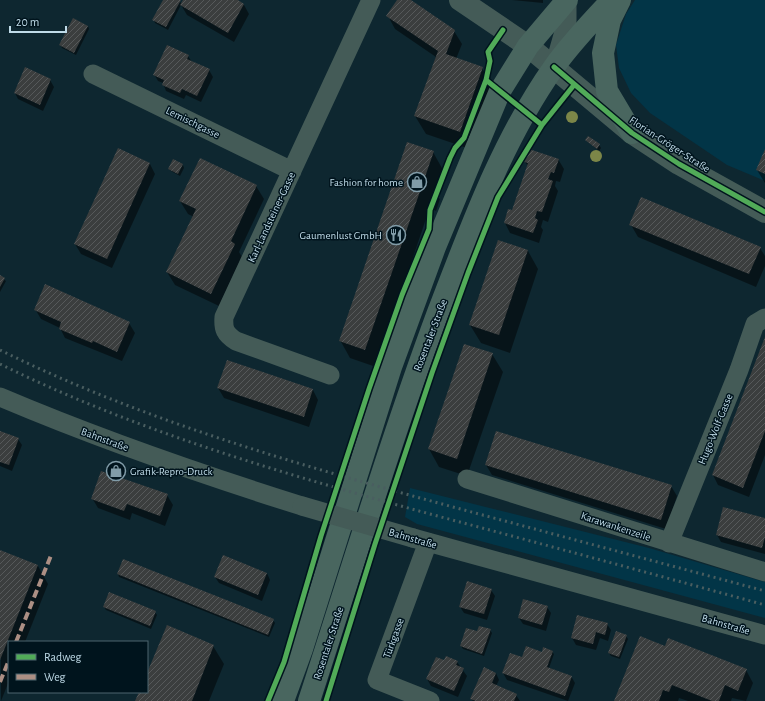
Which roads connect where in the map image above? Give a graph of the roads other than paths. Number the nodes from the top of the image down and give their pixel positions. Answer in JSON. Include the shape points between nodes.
{"nodes":[{"id":1,"x":371,"y":0,"type":"edge"},
{"id":2,"x":460,"y":0,"type":"edge"},
{"id":3,"x":612,"y":0,"type":"edge"},
{"id":4,"x":620,"y":0,"type":"edge"},
{"id":5,"x":567,"y":5,"type":"edge"},
{"id":6,"x":528,"y":46,"type":"junction"},
{"id":7,"x":568,"y":50,"type":"junction"},
{"id":8,"x":561,"y":73,"type":"junction"},
{"id":9,"x":93,"y":74,"type":"dead end"},
{"id":10,"x":632,"y":133,"type":"junction"},
{"id":11,"x":292,"y":171,"type":"junction"},
{"id":12,"x":765,"y":212,"type":"edge"},
{"id":13,"x":765,"y":318,"type":"edge"},
{"id":14,"x":330,"y":375,"type":"dead end"},
{"id":15,"x":0,"y":397,"type":"edge"},
{"id":16,"x":467,"y":479,"type":"dead end"},
{"id":17,"x":421,"y":540,"type":"junction"},
{"id":18,"x":669,"y":543,"type":"junction"},
{"id":19,"x":765,"y":572,"type":"edge"},
{"id":20,"x":765,"y":635,"type":"edge"},
{"id":21,"x":284,"y":701,"type":"edge"},
{"id":22,"x":309,"y":701,"type":"edge"},
{"id":23,"x":430,"y":701,"type":"edge"}],
"edges":[{"from":1,"to":11,"type":"street","name":"Karl-Landsteiner-Gasse"},
{"from":2,"to":6,"type":"street","name":"Florian-Gröger-Straße"},
{"from":3,"to":7,"type":"main road","name":"Rosentaler Straße"},
{"from":4,"to":10,"type":"main road","via":[[610,20],[603,53],[607,91]]},
{"from":5,"to":6,"type":"main road"},
{"from":5,"to":7,"type":"street"},
{"from":5,"to":8,"type":"street"},
{"from":6,"to":8,"type":"street","name":"Florian-Gröger-Straße"},
{"from":6,"to":21,"type":"main road","via":[[500,91],[435,247],[391,366]]},
{"from":7,"to":8,"type":"main road","name":"Rosentaler Straße"},
{"from":8,"to":10,"type":"street","name":"Florian-Gröger-Straße"},
{"from":8,"to":22,"type":"main road","name":"Rosentaler Straße","via":[[525,112],[502,157],[463,248],[412,382]]},
{"from":9,"to":11,"type":"street","name":"Lemischgasse"},
{"from":10,"to":12,"type":"street","name":"Florian-Gröger-Straße","via":[[679,164]]},
{"from":11,"to":14,"type":"street","name":"Karl-Landsteiner-Gasse","via":[[224,317],[223,328],[236,341]]},
{"from":13,"to":18,"type":"street","name":"Hugo-Wolf-Gasse","via":[[755,324]]},
{"from":15,"to":17,"type":"street","name":"Bahnstraße","bridge":true,"via":[[63,424],[154,457],[302,506]]},
{"from":16,"to":18,"type":"street","name":"Karawankenzeile"},
{"from":17,"to":20,"type":"street","name":"Bahnstraße"},
{"from":17,"to":23,"type":"street","name":"Türkgasse","via":[[377,680]]},
{"from":18,"to":19,"type":"street","name":"Karawankenzeile"}]}
